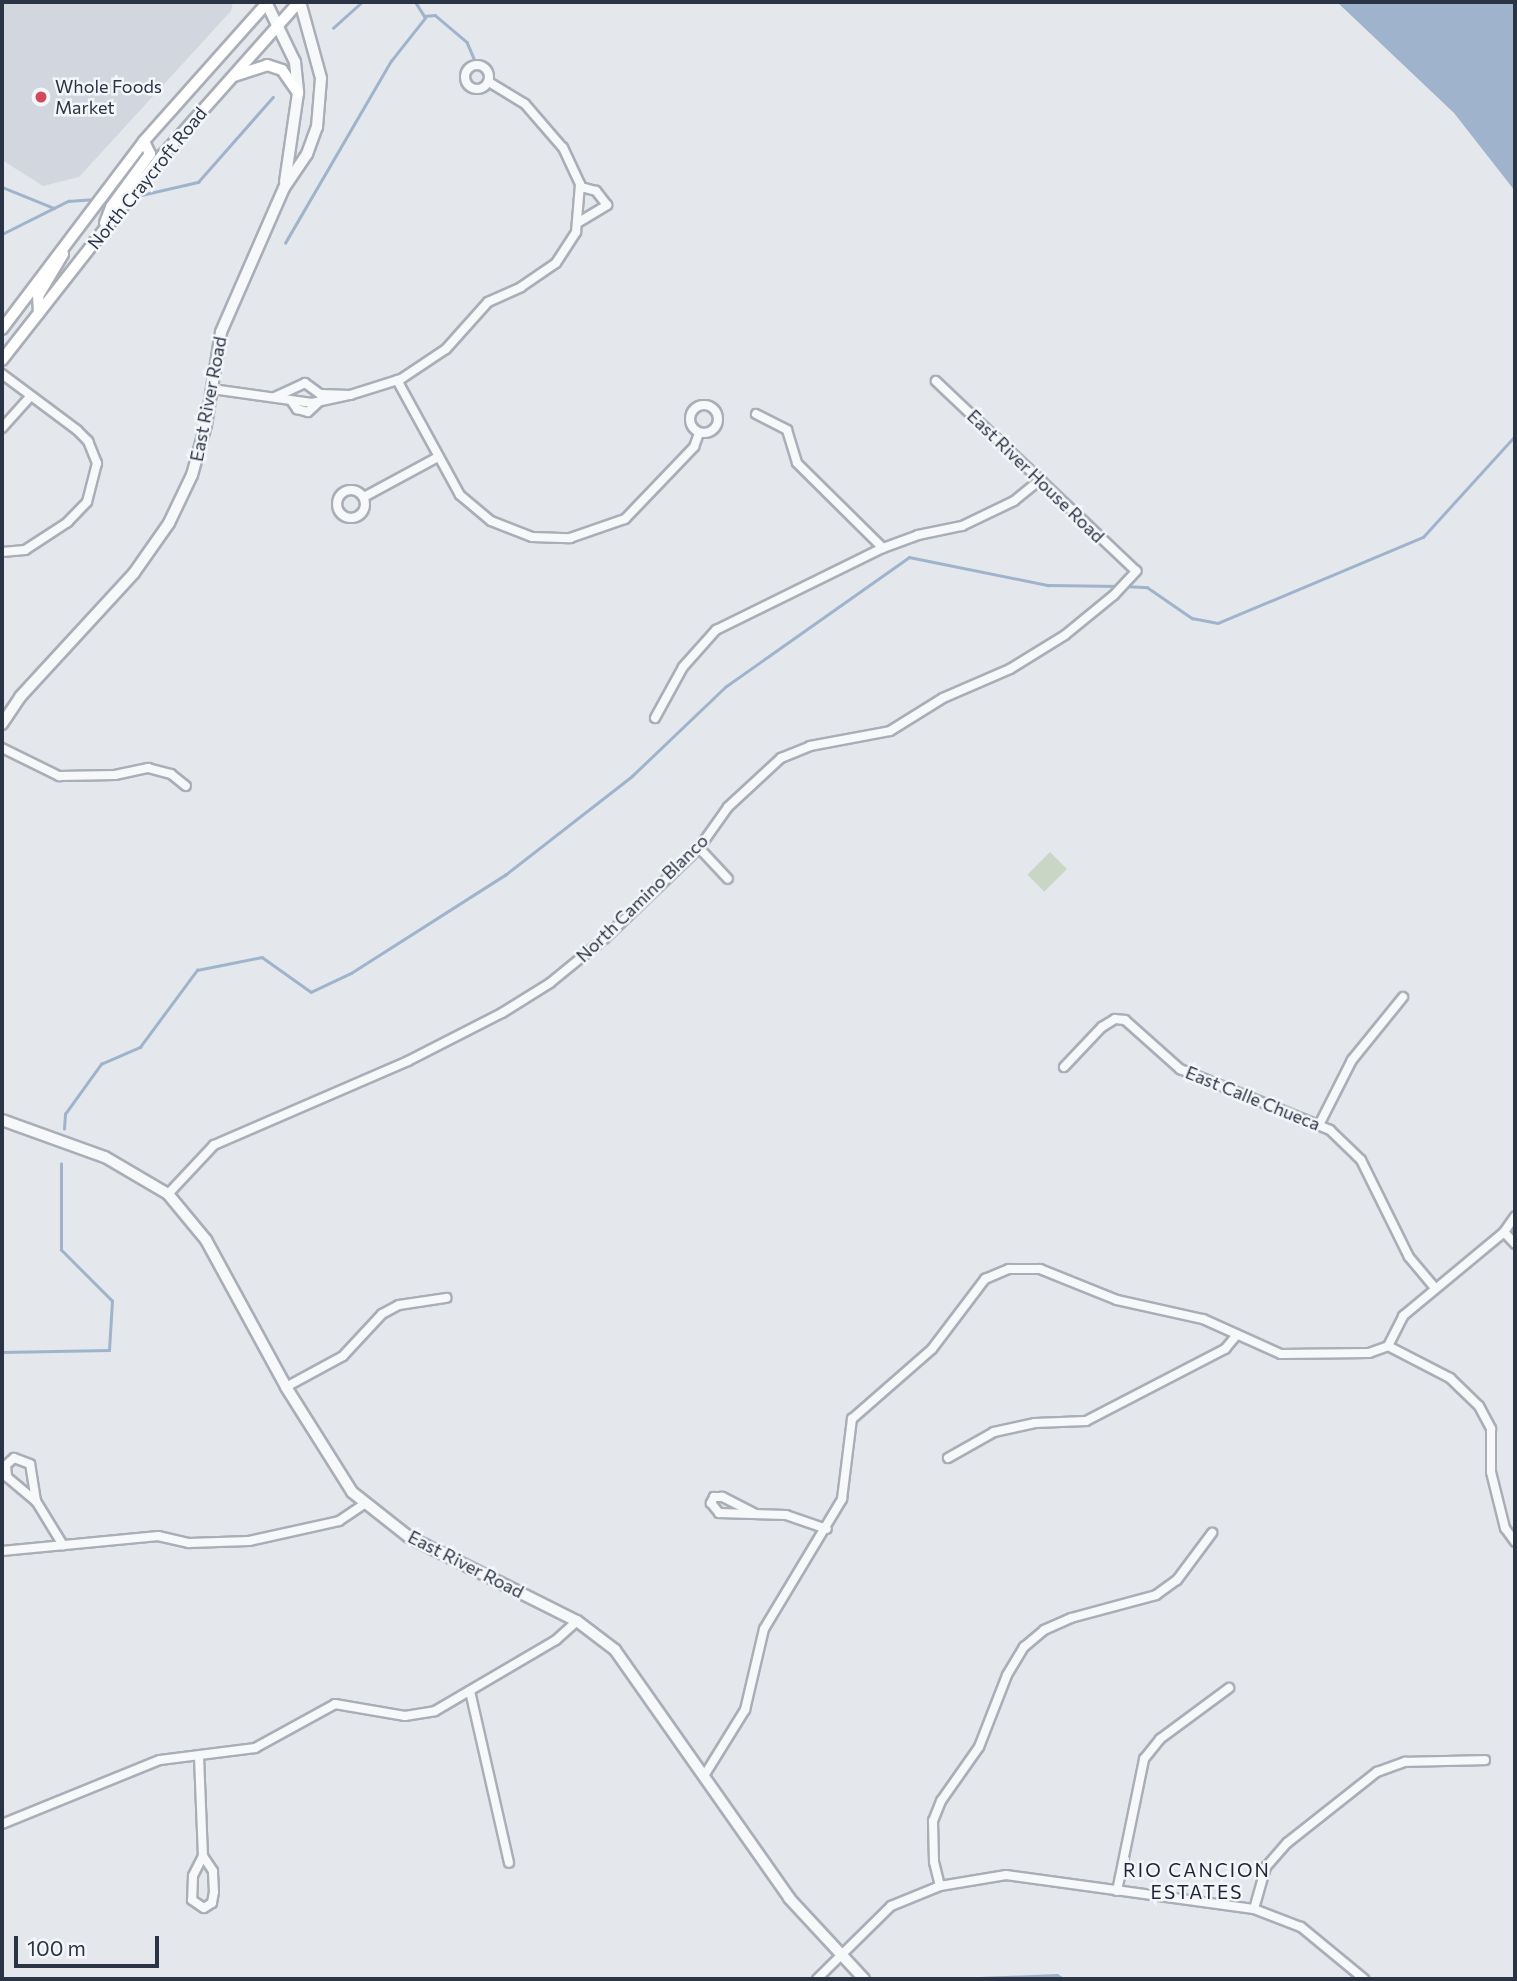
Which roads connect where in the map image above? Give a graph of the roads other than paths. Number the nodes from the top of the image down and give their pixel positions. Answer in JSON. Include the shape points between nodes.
{"nodes":[{"id":1,"x":267,"y":2,"type":"edge"},
{"id":2,"x":300,"y":2,"type":"edge"},
{"id":3,"x":279,"y":23,"type":"junction"},
{"id":4,"x":228,"y":79,"type":"junction"},
{"id":5,"x":489,"y":82,"type":"dead end"},
{"id":6,"x":298,"y":93,"type":"junction"},
{"id":7,"x":144,"y":141,"type":"junction"},
{"id":8,"x":581,"y":187,"type":"junction"},
{"id":9,"x":284,"y":188,"type":"junction"},
{"id":10,"x":117,"y":207,"type":"junction"},
{"id":11,"x":579,"y":222,"type":"junction"},
{"id":12,"x":66,"y":244,"type":"junction"},
{"id":13,"x":38,"y":313,"type":"junction"},
{"id":14,"x":2,"y":328,"type":"edge"},
{"id":15,"x":2,"y":360,"type":"edge"},
{"id":16,"x":2,"y":374,"type":"edge"},
{"id":17,"x":397,"y":380,"type":"junction"},
{"id":18,"x":936,"y":381,"type":"dead end"},
{"id":19,"x":212,"y":389,"type":"junction"},
{"id":20,"x":274,"y":397,"type":"junction"},
{"id":21,"x":29,"y":398,"type":"junction"},
{"id":22,"x":320,"y":399,"type":"junction"},
{"id":23,"x":756,"y":414,"type":"dead end"},
{"id":24,"x":2,"y":428,"type":"edge"},
{"id":25,"x":699,"y":433,"type":"dead end"},
{"id":26,"x":436,"y":458,"type":"junction"},
{"id":27,"x":1041,"y":479,"type":"junction"},
{"id":28,"x":364,"y":497,"type":"dead end"},
{"id":29,"x":883,"y":548,"type":"junction"},
{"id":30,"x":2,"y":551,"type":"edge"},
{"id":31,"x":1136,"y":571,"type":"joint"},
{"id":32,"x":655,"y":718,"type":"dead end"},
{"id":33,"x":2,"y":724,"type":"edge"},
{"id":34,"x":2,"y":748,"type":"edge"},
{"id":35,"x":186,"y":786,"type":"dead end"},
{"id":36,"x":699,"y":848,"type":"junction"},
{"id":37,"x":728,"y":879,"type":"dead end"},
{"id":38,"x":1403,"y":997,"type":"dead end"},
{"id":39,"x":1064,"y":1067,"type":"dead end"},
{"id":40,"x":2,"y":1120,"type":"edge"},
{"id":41,"x":1319,"y":1125,"type":"junction"},
{"id":42,"x":168,"y":1194,"type":"junction"},
{"id":43,"x":1515,"y":1216,"type":"edge"},
{"id":44,"x":1504,"y":1232,"type":"junction"},
{"id":45,"x":1515,"y":1244,"type":"edge"},
{"id":46,"x":1434,"y":1287,"type":"junction"},
{"id":47,"x":446,"y":1298,"type":"dead end"},
{"id":48,"x":1236,"y":1336,"type":"junction"},
{"id":49,"x":1388,"y":1346,"type":"junction"},
{"id":50,"x":286,"y":1387,"type":"junction"},
{"id":51,"x":948,"y":1458,"type":"dead end"},
{"id":52,"x":36,"y":1501,"type":"junction"},
{"id":53,"x":363,"y":1504,"type":"junction"},
{"id":54,"x":754,"y":1513,"type":"dead end"},
{"id":55,"x":827,"y":1529,"type":"junction"},
{"id":56,"x":1212,"y":1533,"type":"dead end"},
{"id":57,"x":1515,"y":1542,"type":"edge"},
{"id":58,"x":63,"y":1545,"type":"junction"},
{"id":59,"x":2,"y":1551,"type":"edge"},
{"id":60,"x":577,"y":1621,"type":"junction"},
{"id":61,"x":1229,"y":1688,"type":"dead end"},
{"id":62,"x":470,"y":1690,"type":"junction"},
{"id":63,"x":199,"y":1757,"type":"junction"},
{"id":64,"x":1485,"y":1760,"type":"dead end"},
{"id":65,"x":704,"y":1776,"type":"junction"},
{"id":66,"x":2,"y":1824,"type":"edge"},
{"id":67,"x":203,"y":1856,"type":"junction"},
{"id":68,"x":509,"y":1863,"type":"dead end"},
{"id":69,"x":940,"y":1886,"type":"junction"},
{"id":70,"x":1117,"y":1891,"type":"junction"},
{"id":71,"x":1254,"y":1909,"type":"junction"},
{"id":72,"x":840,"y":1956,"type":"junction"},
{"id":73,"x":817,"y":1979,"type":"edge"},
{"id":74,"x":864,"y":1979,"type":"edge"},
{"id":75,"x":1364,"y":1979,"type":"edge"}],
"edges":[{"from":1,"to":3,"type":"street","name":"East River Road"},
{"from":1,"to":7,"type":"main road","name":"North Craycroft Road"},
{"from":2,"to":3,"type":"main road","name":"North Craycroft Road"},
{"from":2,"to":9,"type":"street","name":"East River Road","via":[[320,78],[318,115],[307,154]]},
{"from":3,"to":4,"type":"main road","name":"North Craycroft Road"},
{"from":3,"to":6,"type":"street","name":"East River Road","via":[[295,62]]},
{"from":4,"to":6,"type":"main road","via":[[267,65],[282,70]]},
{"from":4,"to":10,"type":"main road","name":"North Craycroft Road"},
{"from":5,"to":8,"type":"street","via":[[525,104],[547,126]]},
{"from":6,"to":9,"type":"street","name":"East River Road"},
{"from":7,"to":10,"type":"main road","via":[[150,153]]},
{"from":7,"to":12,"type":"main road","name":"North Craycroft Road"},
{"from":8,"to":11,"type":"street"},
{"from":8,"to":11,"type":"street","via":[[596,191],[607,205]]},
{"from":9,"to":19,"type":"street","name":"East River Road","via":[[221,332]]},
{"from":10,"to":13,"type":"main road","name":"North Craycroft Road"},
{"from":11,"to":17,"type":"street","via":[[568,248],[544,274],[488,302],[446,349]]},
{"from":12,"to":13,"type":"main road","via":[[57,271],[38,296]]},
{"from":12,"to":14,"type":"main road","name":"North Craycroft Road"},
{"from":13,"to":15,"type":"main road","name":"North Craycroft Road"},
{"from":16,"to":21,"type":"street"},
{"from":17,"to":22,"type":"street","via":[[351,395],[335,391]]},
{"from":17,"to":26,"type":"street"},
{"from":18,"to":27,"type":"street","name":"East River House Road"},
{"from":19,"to":20,"type":"street"},
{"from":19,"to":33,"type":"street","name":"East River Road","via":[[192,475],[169,523],[134,573],[20,697]]},
{"from":20,"to":22,"type":"street","via":[[306,412]]},
{"from":20,"to":22,"type":"street","via":[[304,383],[315,387]]},
{"from":21,"to":24,"type":"street"},
{"from":21,"to":30,"type":"street","via":[[77,430],[88,441],[97,463],[87,502],[68,522],[25,550]]},
{"from":23,"to":29,"type":"street","via":[[787,430],[797,463]]},
{"from":25,"to":26,"type":"street","via":[[694,447],[640,508],[608,527],[554,540],[491,521],[460,495]]},
{"from":26,"to":28,"type":"street"},
{"from":27,"to":29,"type":"street","via":[[1014,501],[962,526]]},
{"from":27,"to":31,"type":"street","name":"East River House Road"},
{"from":29,"to":32,"type":"street","via":[[716,630],[683,667]]},
{"from":31,"to":36,"type":"street","name":"North Camino Blanco","via":[[1065,635],[1010,669],[943,698],[890,731],[810,746],[781,758],[728,807]]},
{"from":34,"to":35,"type":"street","via":[[59,776],[115,775],[148,768],[171,774]]},
{"from":36,"to":37,"type":"street"},
{"from":36,"to":42,"type":"street","name":"North Camino Blanco","via":[[604,939],[539,990],[408,1061],[214,1145]]},
{"from":38,"to":41,"type":"street","via":[[1352,1060]]},
{"from":39,"to":41,"type":"street","name":"East Calle Chueca","via":[[1102,1027],[1115,1019],[1125,1020],[1180,1069]]},
{"from":40,"to":42,"type":"street","name":"East River Road","via":[[105,1157]]},
{"from":41,"to":46,"type":"street","name":"East Calle Chueca","via":[[1344,1139],[1361,1160],[1409,1257]]},
{"from":42,"to":50,"type":"street","name":"East River Road","via":[[206,1240]]},
{"from":43,"to":44,"type":"street"},
{"from":44,"to":45,"type":"street"},
{"from":44,"to":46,"type":"street"},
{"from":46,"to":49,"type":"street","via":[[1403,1317]]},
{"from":47,"to":50,"type":"street","via":[[399,1305],[382,1314],[343,1356]]},
{"from":48,"to":49,"type":"street","via":[[1281,1354],[1369,1353]]},
{"from":48,"to":51,"type":"street","via":[[1225,1349],[1086,1421],[1035,1423],[994,1432]]},
{"from":48,"to":55,"type":"street","via":[[1203,1319],[1117,1300],[1041,1269],[1009,1269],[985,1279],[932,1349],[852,1419],[842,1499]]},
{"from":49,"to":57,"type":"street","via":[[1450,1378],[1479,1406],[1492,1429],[1491,1472],[1505,1528]]},
{"from":50,"to":53,"type":"street","name":"East River Road","via":[[329,1462]]},
{"from":52,"to":52,"type":"street","via":[[30,1464],[13,1458],[4,1471]]},
{"from":52,"to":58,"type":"street"},
{"from":53,"to":58,"type":"street","via":[[339,1521],[249,1541],[189,1543],[158,1536]]},
{"from":53,"to":60,"type":"street","name":"East River Road","via":[[437,1553]]},
{"from":54,"to":55,"type":"street","via":[[786,1515]]},
{"from":55,"to":65,"type":"street","via":[[764,1629],[745,1710]]},
{"from":56,"to":69,"type":"street","via":[[1177,1580],[1156,1595],[1071,1618],[1044,1630],[1024,1647],[1007,1675],[979,1747],[941,1801],[933,1821]]},
{"from":58,"to":59,"type":"street","via":[[38,1551]]},
{"from":60,"to":62,"type":"street","via":[[556,1640]]},
{"from":60,"to":65,"type":"street","name":"East River Road","via":[[615,1650]]},
{"from":61,"to":70,"type":"street","via":[[1160,1739],[1144,1759]]},
{"from":62,"to":63,"type":"street","via":[[435,1711],[405,1716],[335,1704],[255,1748]]},
{"from":62,"to":68,"type":"street"},
{"from":63,"to":66,"type":"street","via":[[160,1760]]},
{"from":63,"to":67,"type":"street"},
{"from":64,"to":71,"type":"street","via":[[1405,1762],[1377,1772],[1287,1843],[1266,1867]]},
{"from":65,"to":72,"type":"street","name":"East River Road","via":[[789,1898]]},
{"from":67,"to":67,"type":"street","via":[[193,1876],[191,1900],[204,1908],[212,1903],[214,1892],[213,1871]]},
{"from":69,"to":70,"type":"street","via":[[1006,1875]]},
{"from":69,"to":72,"type":"street","via":[[877,1916]]},
{"from":70,"to":71,"type":"street"},
{"from":71,"to":75,"type":"street","via":[[1301,1927]]},
{"from":72,"to":73,"type":"street"},
{"from":72,"to":74,"type":"street","name":"East River Road"}]}
